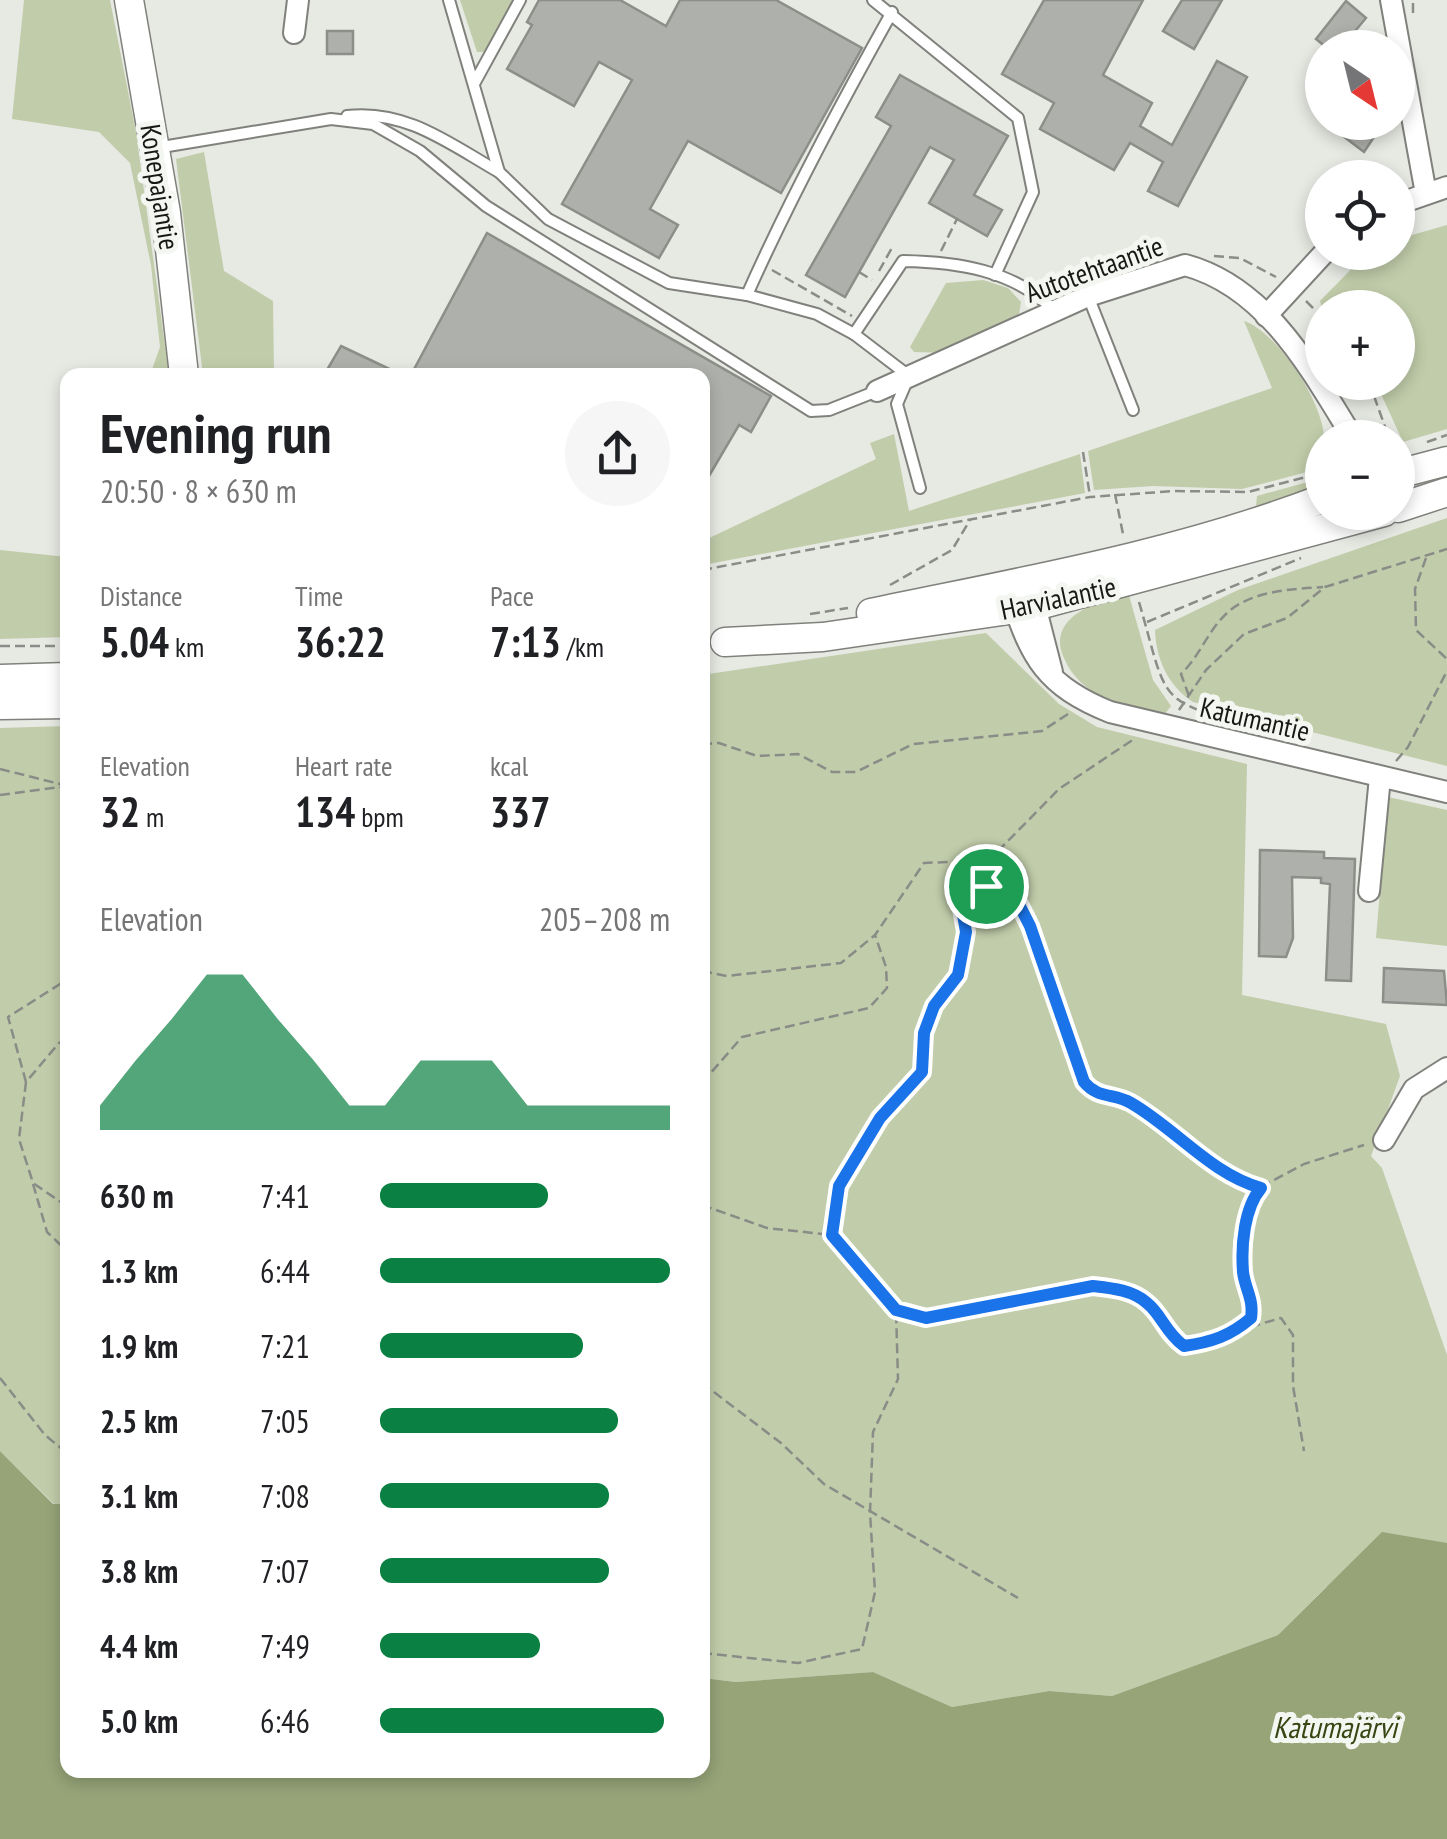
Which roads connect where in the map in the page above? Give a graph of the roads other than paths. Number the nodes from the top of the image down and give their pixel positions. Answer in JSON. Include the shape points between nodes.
{"nodes":[{"id":1,"x":129,"y":0,"type":"edge"},
{"id":2,"x":298,"y":0,"type":"edge"},
{"id":3,"x":450,"y":0,"type":"edge"},
{"id":4,"x":520,"y":0,"type":"edge"},
{"id":5,"x":873,"y":0,"type":"edge"},
{"id":6,"x":1391,"y":0,"type":"edge"},
{"id":7,"x":892,"y":12,"type":"junction"},
{"id":8,"x":294,"y":33,"type":"dead end"},
{"id":9,"x":475,"y":82,"type":"junction"},
{"id":10,"x":331,"y":118,"type":"junction"},
{"id":11,"x":154,"y":148,"type":"junction"},
{"id":12,"x":500,"y":172,"type":"junction"},
{"id":13,"x":1437,"y":191,"type":"edge"},
{"id":14,"x":1308,"y":270,"type":"edge"},
{"id":15,"x":996,"y":274,"type":"junction"},
{"id":16,"x":747,"y":295,"type":"junction"},
{"id":17,"x":1088,"y":296,"type":"junction"},
{"id":18,"x":1055,"y":311,"type":"junction"},
{"id":19,"x":1266,"y":316,"type":"junction"},
{"id":20,"x":854,"y":334,"type":"junction"},
{"id":21,"x":184,"y":368,"type":"edge"},
{"id":22,"x":909,"y":376,"type":"junction"},
{"id":23,"x":877,"y":391,"type":"joint"},
{"id":24,"x":1133,"y":410,"type":"dead end"},
{"id":25,"x":1338,"y":414,"type":"junction"},
{"id":26,"x":1339,"y":420,"type":"edge"},
{"id":27,"x":1342,"y":420,"type":"edge"},
{"id":28,"x":1447,"y":461,"type":"edge"},
{"id":29,"x":1415,"y":469,"type":"edge"},
{"id":30,"x":920,"y":488,"type":"dead end"},
{"id":31,"x":1447,"y":492,"type":"edge"},
{"id":32,"x":1415,"y":502,"type":"edge"},
{"id":33,"x":1305,"y":505,"type":"edge"},
{"id":34,"x":1305,"y":529,"type":"edge"},
{"id":35,"x":1022,"y":595,"type":"junction"},
{"id":36,"x":714,"y":643,"type":"edge"},
{"id":37,"x":60,"y":677,"type":"edge"},
{"id":38,"x":0,"y":679,"type":"edge"},
{"id":39,"x":60,"y":704,"type":"edge"},
{"id":40,"x":0,"y":705,"type":"edge"},
{"id":41,"x":1386,"y":766,"type":"junction"},
{"id":42,"x":1447,"y":792,"type":"edge"},
{"id":43,"x":1369,"y":891,"type":"dead end"},
{"id":44,"x":1447,"y":1068,"type":"edge"},
{"id":45,"x":1384,"y":1140,"type":"road end"}],
"edges":[{"from":1,"to":11,"type":"main road","name":"Konepajantie"},
{"from":2,"to":8,"type":"street"},
{"from":3,"to":9,"type":"lane"},
{"from":4,"to":9,"type":"lane"},
{"from":5,"to":7,"type":"lane"},
{"from":6,"to":13,"type":"street"},
{"from":7,"to":15,"type":"lane","via":[[1018,118],[1034,192]]},
{"from":7,"to":16,"type":"lane","via":[[799,177]]},
{"from":9,"to":12,"type":"lane"},
{"from":10,"to":11,"type":"lane"},
{"from":10,"to":12,"type":"lane","via":[[404,118]]},
{"from":10,"to":23,"type":"lane","via":[[373,124],[420,151],[486,206],[811,411]]},
{"from":11,"to":21,"type":"main road","name":"Konepajantie"},
{"from":12,"to":16,"type":"lane","via":[[548,218],[643,272]]},
{"from":14,"to":19,"type":"street"},
{"from":15,"to":18,"type":"lane","via":[[1036,293]]},
{"from":15,"to":20,"type":"lane","via":[[902,261]]},
{"from":16,"to":20,"type":"lane","via":[[817,314]]},
{"from":17,"to":18,"type":"street","name":"Autotehtaantie"},
{"from":17,"to":19,"type":"street","name":"Autotehtaantie","via":[[1185,265],[1226,282]]},
{"from":17,"to":24,"type":"lane"},
{"from":18,"to":22,"type":"street","name":"Autotehtaantie"},
{"from":19,"to":25,"type":"street","name":"Autotehtaantie","via":[[1299,351]]},
{"from":20,"to":22,"type":"lane"},
{"from":22,"to":23,"type":"street","name":"Autotehtaantie"},
{"from":22,"to":30,"type":"lane","via":[[897,404]]},
{"from":25,"to":26,"type":"street","name":"Autotehtaantie"},
{"from":25,"to":27,"type":"street","name":"Autotehtaantie"},
{"from":28,"to":29,"type":"main road"},
{"from":31,"to":32,"type":"main road"},
{"from":33,"to":35,"type":"main road","name":"Harvialantie"},
{"from":34,"to":35,"type":"main road","name":"Harvialantie"},
{"from":35,"to":36,"type":"main road","name":"Harvialantie","via":[[823,637]]},
{"from":35,"to":41,"type":"street","name":"Katumantie","via":[[1027,646],[1057,683],[1088,704]]},
{"from":37,"to":38,"type":"main road"},
{"from":39,"to":40,"type":"main road"},
{"from":41,"to":42,"type":"street","name":"Katumantie"},
{"from":41,"to":43,"type":"street"},
{"from":44,"to":45,"type":"street","via":[[1414,1089]]}]}
